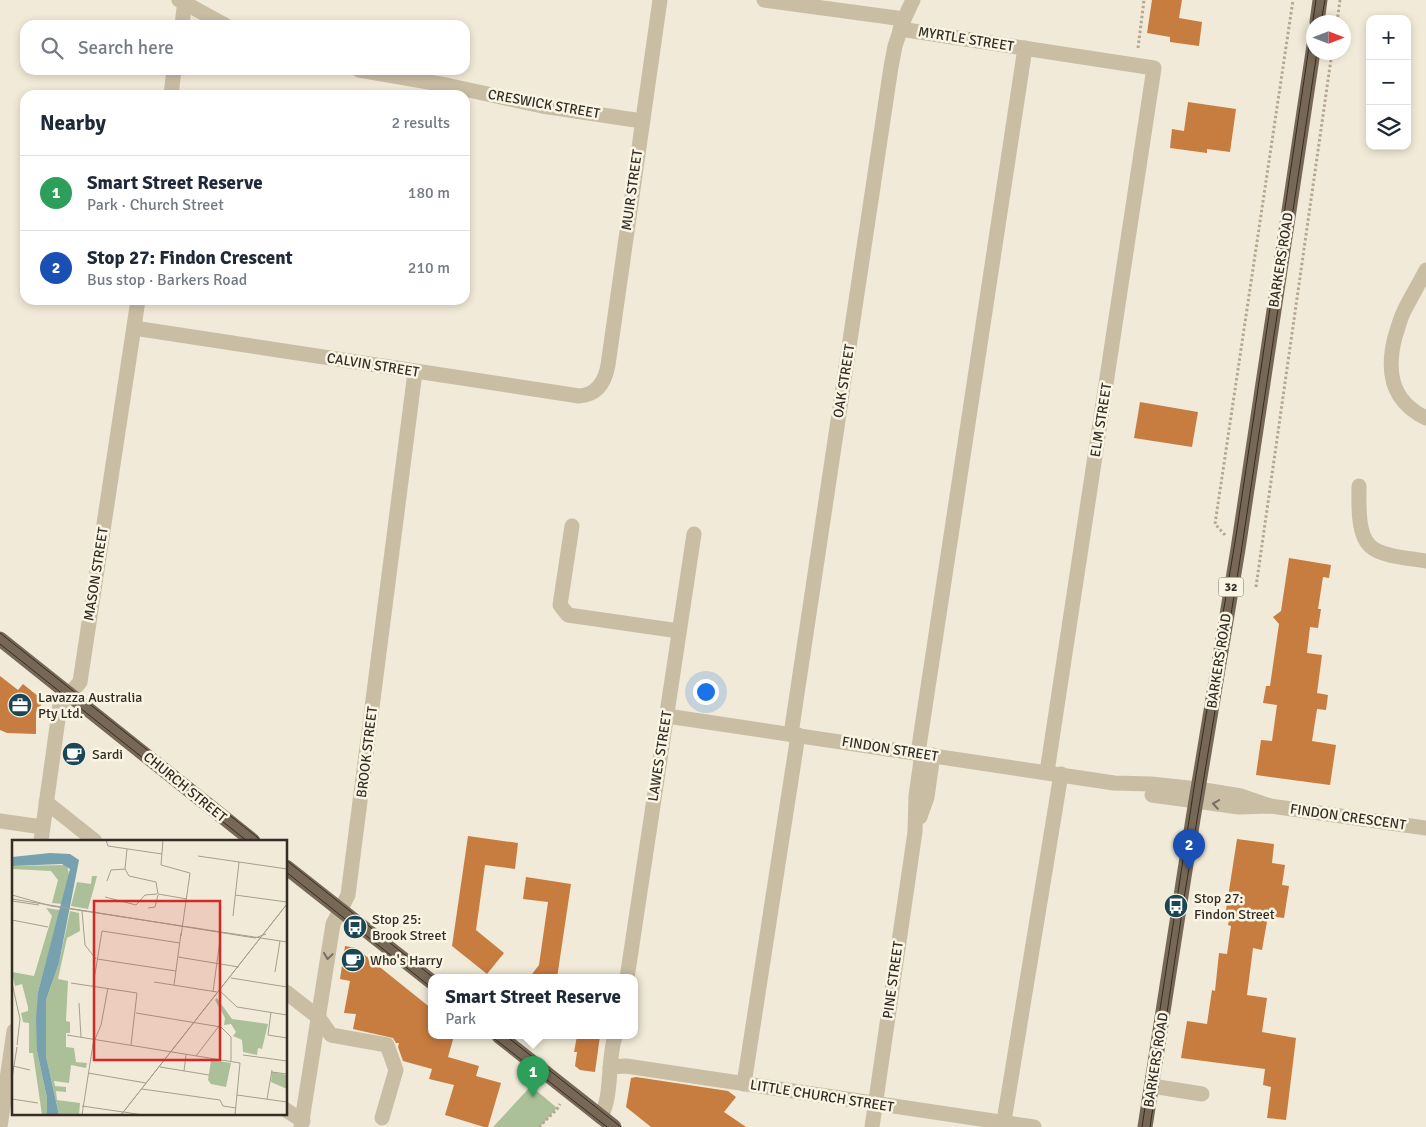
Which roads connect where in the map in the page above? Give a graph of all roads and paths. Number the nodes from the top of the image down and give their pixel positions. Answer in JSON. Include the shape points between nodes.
{"nodes":[{"id":1,"x":660,"y":0,"type":"edge"},
{"id":2,"x":764,"y":0,"type":"edge"},
{"id":3,"x":912,"y":0,"type":"edge"},
{"id":4,"x":1144,"y":0,"type":"edge"},
{"id":5,"x":1293,"y":0,"type":"edge"},
{"id":6,"x":1320,"y":0,"type":"edge"},
{"id":7,"x":1340,"y":0,"type":"edge"},
{"id":8,"x":183,"y":1,"type":"edge"},
{"id":9,"x":1318,"y":15,"type":"edge"},
{"id":10,"x":1338,"y":15,"type":"edge"},
{"id":11,"x":182,"y":20,"type":"edge"},
{"id":12,"x":216,"y":20,"type":"edge"},
{"id":13,"x":902,"y":24,"type":"junction"},
{"id":14,"x":1025,"y":48,"type":"junction"},
{"id":15,"x":1138,"y":48,"type":"dead end"},
{"id":16,"x":1312,"y":60,"type":"edge"},
{"id":17,"x":1331,"y":60,"type":"edge"},
{"id":18,"x":1154,"y":68,"type":"joint"},
{"id":19,"x":173,"y":75,"type":"edge"},
{"id":20,"x":388,"y":75,"type":"edge"},
{"id":21,"x":171,"y":90,"type":"edge"},
{"id":22,"x":469,"y":90,"type":"edge"},
{"id":23,"x":470,"y":90,"type":"edge"},
{"id":24,"x":642,"y":121,"type":"junction"},
{"id":25,"x":1426,"y":270,"type":"edge"},
{"id":26,"x":137,"y":305,"type":"edge"},
{"id":27,"x":134,"y":328,"type":"junction"},
{"id":28,"x":415,"y":372,"type":"junction"},
{"id":29,"x":605,"y":379,"type":"joint"},
{"id":30,"x":1426,"y":418,"type":"edge"},
{"id":31,"x":1359,"y":486,"type":"dead end"},
{"id":32,"x":1215,"y":524,"type":"dead end"},
{"id":33,"x":572,"y":526,"type":"dead end"},
{"id":34,"x":694,"y":534,"type":"dead end"},
{"id":35,"x":1426,"y":561,"type":"edge"},
{"id":36,"x":1256,"y":587,"type":"dead end"},
{"id":37,"x":680,"y":631,"type":"junction"},
{"id":38,"x":0,"y":639,"type":"edge"},
{"id":39,"x":69,"y":694,"type":"junction"},
{"id":40,"x":667,"y":716,"type":"junction"},
{"id":41,"x":794,"y":734,"type":"junction"},
{"id":42,"x":924,"y":754,"type":"junction"},
{"id":43,"x":1054,"y":773,"type":"junction"},
{"id":44,"x":1197,"y":795,"type":"junction"},
{"id":45,"x":46,"y":802,"type":"junction"},
{"id":46,"x":0,"y":821,"type":"edge"},
{"id":47,"x":1426,"y":828,"type":"edge"},
{"id":48,"x":42,"y":834,"type":"edge"},
{"id":49,"x":94,"y":840,"type":"edge"},
{"id":50,"x":252,"y":840,"type":"edge"},
{"id":51,"x":288,"y":869,"type":"edge"},
{"id":52,"x":340,"y":910,"type":"junction"},
{"id":53,"x":627,"y":974,"type":"edge"},
{"id":54,"x":428,"y":979,"type":"edge"},
{"id":55,"x":288,"y":994,"type":"edge"},
{"id":56,"x":319,"y":1018,"type":"junction"},
{"id":57,"x":503,"y":1039,"type":"edge"},
{"id":58,"x":614,"y":1039,"type":"edge"},
{"id":59,"x":12,"y":1045,"type":"edge"},
{"id":60,"x":610,"y":1066,"type":"junction"},
{"id":61,"x":744,"y":1084,"type":"junction"},
{"id":62,"x":1152,"y":1086,"type":"junction"},
{"id":63,"x":569,"y":1091,"type":"junction"},
{"id":64,"x":1202,"y":1094,"type":"dead end"},
{"id":65,"x":875,"y":1103,"type":"junction"},
{"id":66,"x":288,"y":1112,"type":"edge"},
{"id":67,"x":601,"y":1117,"type":"junction"},
{"id":68,"x":382,"y":1118,"type":"dead end"},
{"id":69,"x":302,"y":1124,"type":"edge"},
{"id":70,"x":1004,"y":1125,"type":"edge"},
{"id":71,"x":0,"y":1127,"type":"edge"},
{"id":72,"x":539,"y":1127,"type":"edge"},
{"id":73,"x":614,"y":1127,"type":"edge"},
{"id":74,"x":872,"y":1127,"type":"edge"},
{"id":75,"x":1034,"y":1127,"type":"edge"},
{"id":76,"x":1146,"y":1127,"type":"edge"}],
"edges":[{"from":1,"to":24,"type":"street","name":"MUIR STREET"},
{"from":2,"to":13,"type":"street","name":"MYRTLE STREET"},
{"from":3,"to":13,"type":"street","name":"OAK STREET"},
{"from":4,"to":15,"type":"path"},
{"from":5,"to":32,"type":"path"},
{"from":6,"to":9,"type":"main road"},
{"from":7,"to":10,"type":"path"},
{"from":8,"to":11,"type":"street"},
{"from":8,"to":12,"type":"street"},
{"from":13,"to":14,"type":"street","name":"MYRTLE STREET"},
{"from":13,"to":41,"type":"street","name":"OAK STREET","via":[[891,67]]},
{"from":14,"to":18,"type":"street","name":"MYRTLE STREET"},
{"from":14,"to":42,"type":"street","name":"PINE STREET"},
{"from":16,"to":44,"type":"main road","name":"BARKERS ROAD","number":"32","via":[[1238,549]]},
{"from":17,"to":36,"type":"path"},
{"from":18,"to":43,"type":"street","name":"ELM STREET"},
{"from":19,"to":21,"type":"street"},
{"from":20,"to":22,"type":"street","name":"CRESWICK STREET"},
{"from":23,"to":24,"type":"street","name":"CRESWICK STREET","via":[[542,106]]},
{"from":24,"to":29,"type":"street","name":"MUIR STREET"},
{"from":25,"to":30,"type":"street","via":[[1403,312],[1390,359],[1390,373],[1398,395],[1406,405]]},
{"from":26,"to":27,"type":"street","name":"MASON STREET"},
{"from":27,"to":28,"type":"street","name":"CALVIN STREET"},
{"from":27,"to":39,"type":"street","name":"MASON STREET","via":[[80,682]]},
{"from":28,"to":29,"type":"street","name":"CALVIN STREET","via":[[579,396],[592,393]]},
{"from":28,"to":52,"type":"street","name":"BROOK STREET","via":[[348,895]]},
{"from":31,"to":35,"type":"street","via":[[1362,527],[1371,547],[1385,554]]},
{"from":33,"to":37,"type":"street","via":[[560,605],[568,615]]},
{"from":34,"to":37,"type":"street","name":"LAWES STREET"},
{"from":37,"to":40,"type":"street","name":"LAWES STREET"},
{"from":38,"to":39,"type":"main road","name":"CHURCH STREET"},
{"from":39,"to":45,"type":"street","name":"MASON STREET","via":[[60,705]]},
{"from":39,"to":50,"type":"main road","name":"CHURCH STREET"},
{"from":40,"to":41,"type":"street","name":"FINDON STREET"},
{"from":40,"to":53,"type":"street","name":"LAWES STREET"},
{"from":41,"to":42,"type":"street","name":"FINDON STREET"},
{"from":41,"to":61,"type":"street","name":"OAK STREET"},
{"from":42,"to":43,"type":"street","name":"FINDON STREET"},
{"from":42,"to":65,"type":"street","name":"PINE STREET"},
{"from":43,"to":44,"type":"street","name":"FINDON STREET","via":[[1114,783],[1151,784]]},
{"from":43,"to":70,"type":"street","name":"ELM STREET"},
{"from":44,"to":47,"type":"street","name":"FINDON CRESCENT","via":[[1241,796],[1270,806]]},
{"from":44,"to":62,"type":"main road","name":"BARKERS ROAD","number":"32"},
{"from":45,"to":48,"type":"street","name":"MASON STREET"},
{"from":45,"to":49,"type":"street"},
{"from":46,"to":48,"type":"street"},
{"from":51,"to":52,"type":"main road"},
{"from":52,"to":54,"type":"main road"},
{"from":52,"to":56,"type":"street","name":"BROOK STREET","one_way":true,"via":[[332,924]]},
{"from":55,"to":56,"type":"street"},
{"from":56,"to":68,"type":"street","via":[[332,1035],[387,1045],[396,1070]]},
{"from":56,"to":69,"type":"street","name":"BROOK STREET"},
{"from":57,"to":63,"type":"main road"},
{"from":58,"to":60,"type":"street"},
{"from":59,"to":71,"type":"street"},
{"from":60,"to":61,"type":"street","name":"LITTLE CHURCH STREET"},
{"from":60,"to":67,"type":"street","via":[[607,1098]]},
{"from":61,"to":65,"type":"street","name":"LITTLE CHURCH STREET"},
{"from":62,"to":64,"type":"street"},
{"from":62,"to":76,"type":"main road","name":"BARKERS ROAD","number":"32"},
{"from":63,"to":67,"type":"main road"},
{"from":63,"to":72,"type":"path"},
{"from":65,"to":70,"type":"street","name":"LITTLE CHURCH STREET"},
{"from":65,"to":74,"type":"street","name":"PINE STREET"},
{"from":66,"to":69,"type":"street"},
{"from":67,"to":73,"type":"main road"},
{"from":70,"to":75,"type":"street","name":"LITTLE CHURCH STREET"}]}
